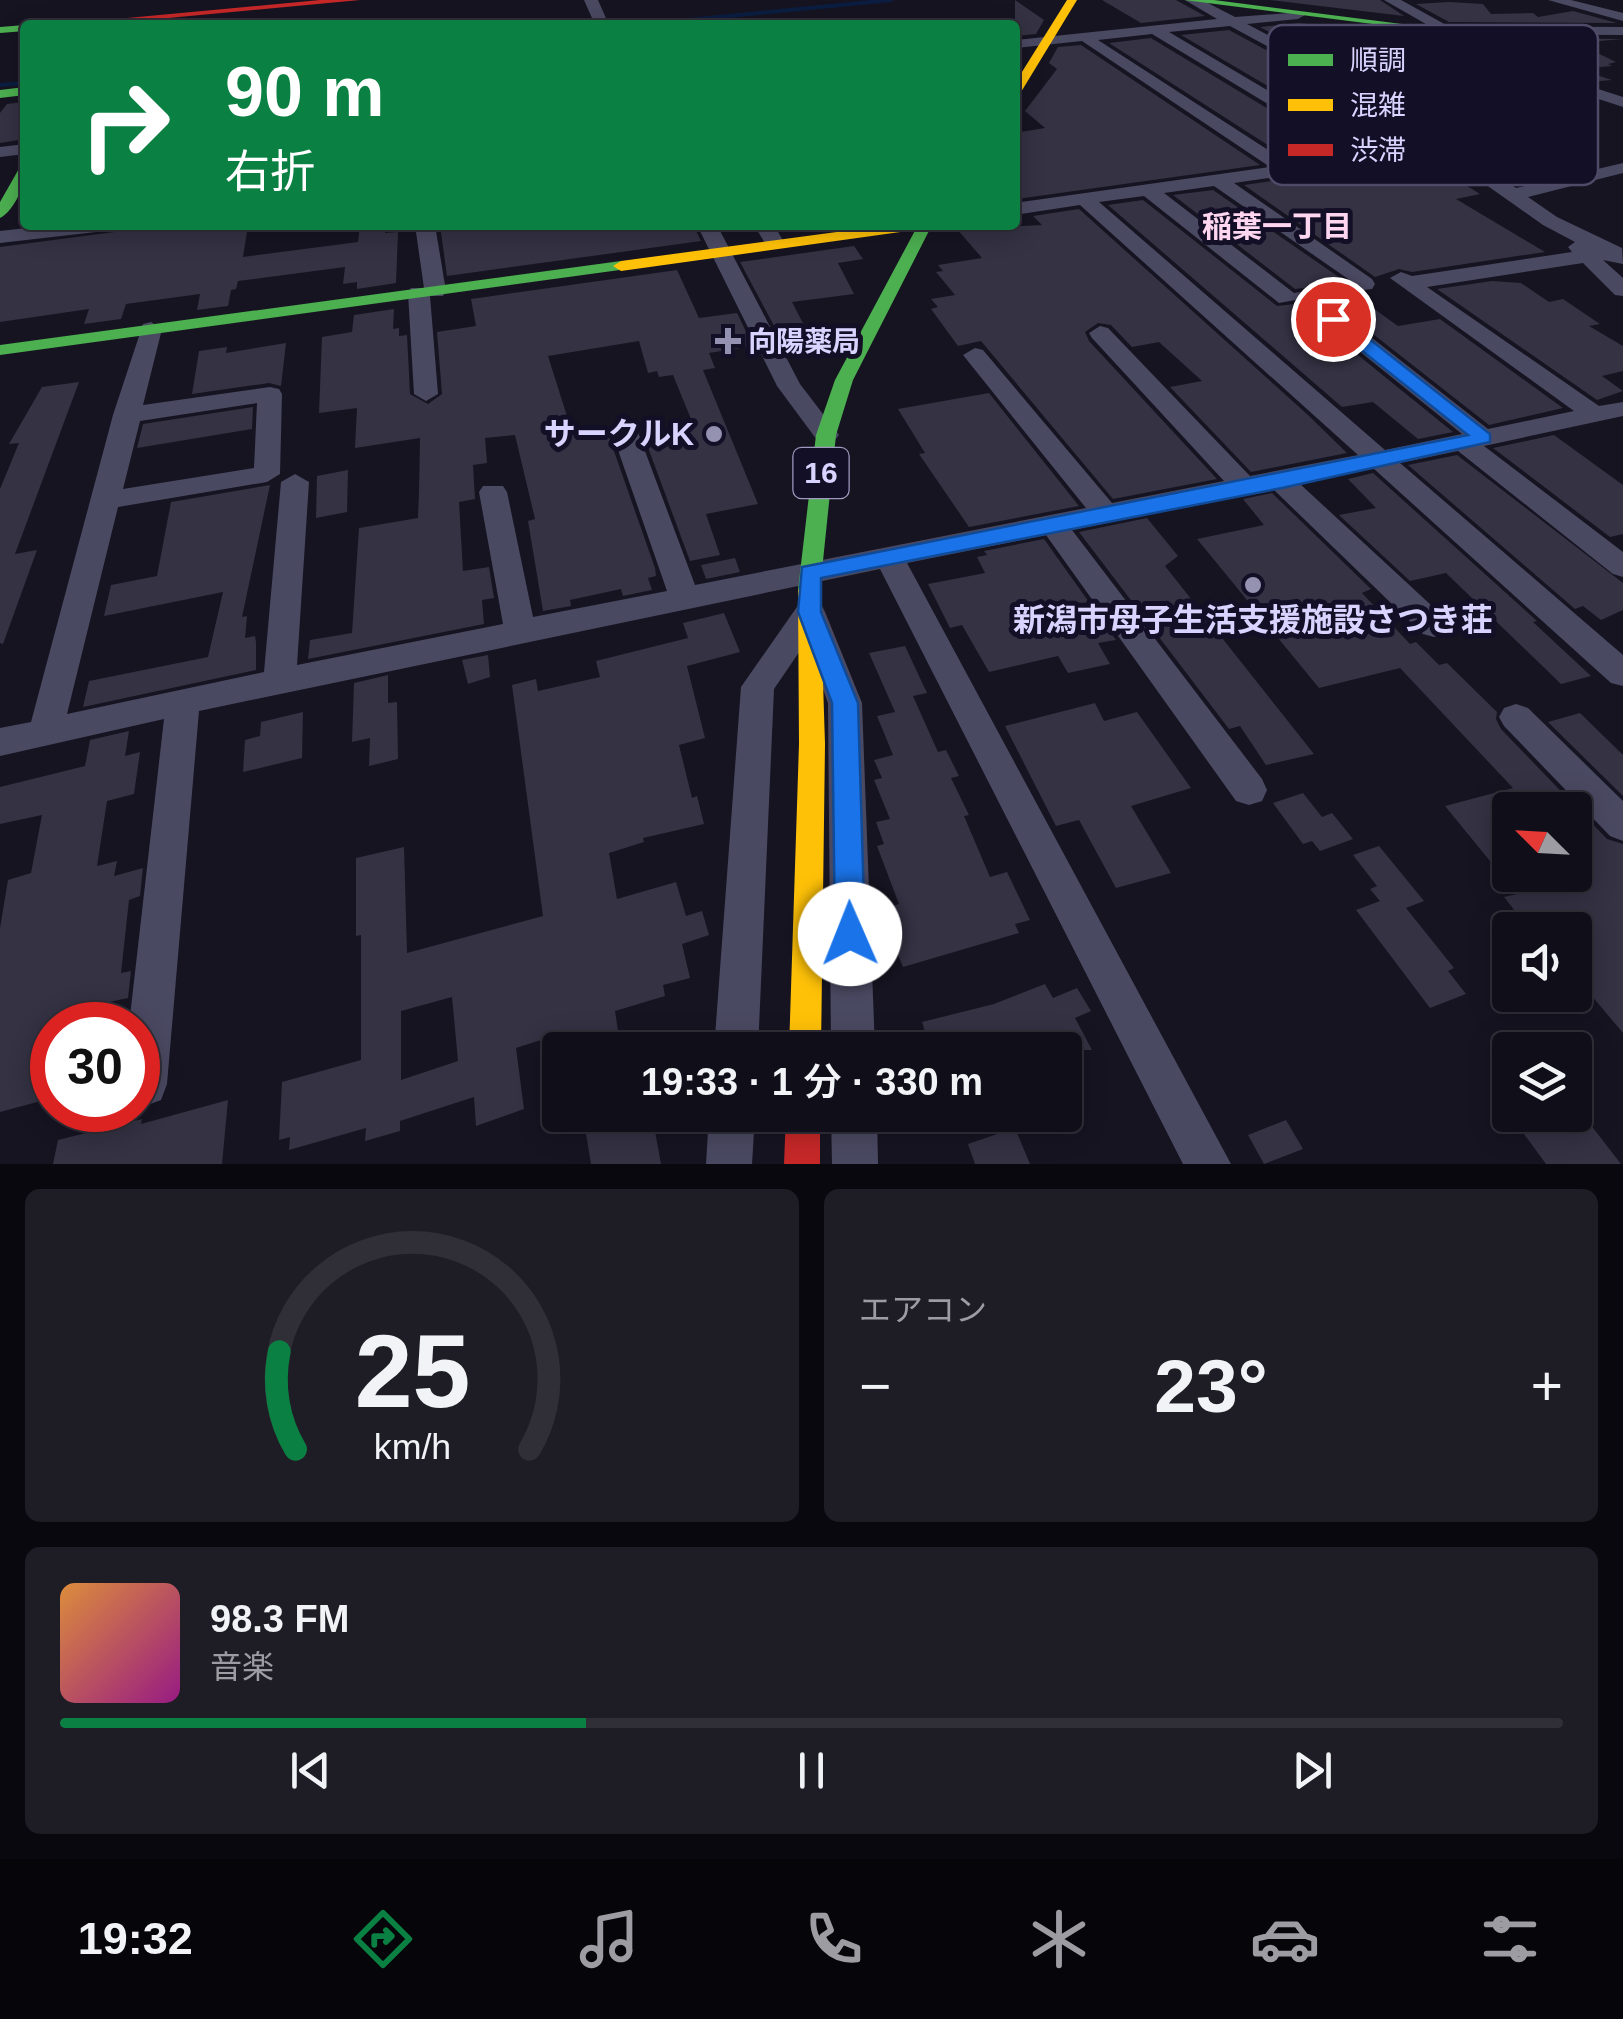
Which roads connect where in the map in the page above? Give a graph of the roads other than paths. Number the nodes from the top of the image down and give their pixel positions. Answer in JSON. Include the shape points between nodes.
{"nodes":[{"id":1,"x":354,"y":0,"type":"edge"},
{"id":2,"x":1072,"y":0,"type":"edge"},
{"id":3,"x":1192,"y":0,"type":"edge"},
{"id":4,"x":1391,"y":0,"type":"edge"},
{"id":5,"x":1591,"y":0,"type":"edge"},
{"id":6,"x":1559,"y":1,"type":"edge"},
{"id":7,"x":1298,"y":15,"type":"junction"},
{"id":8,"x":1623,"y":17,"type":"edge"},
{"id":9,"x":116,"y":20,"type":"edge"},
{"id":10,"x":1233,"y":23,"type":"junction"},
{"id":11,"x":1395,"y":25,"type":"edge"},
{"id":12,"x":1435,"y":25,"type":"edge"},
{"id":13,"x":1158,"y":31,"type":"junction"},
{"id":14,"x":1598,"y":31,"type":"edge"},
{"id":15,"x":1623,"y":31,"type":"edge"},
{"id":16,"x":1086,"y":38,"type":"junction"},
{"id":17,"x":1050,"y":41,"type":"junction"},
{"id":18,"x":1268,"y":42,"type":"edge"},
{"id":19,"x":1020,"y":44,"type":"edge"},
{"id":20,"x":1020,"y":85,"type":"edge"},
{"id":21,"x":1598,"y":94,"type":"edge"},
{"id":22,"x":1268,"y":97,"type":"edge"},
{"id":23,"x":1623,"y":102,"type":"edge"},
{"id":24,"x":1268,"y":158,"type":"edge"},
{"id":25,"x":1623,"y":168,"type":"edge"},
{"id":26,"x":1268,"y":173,"type":"edge"},
{"id":27,"x":1598,"y":174,"type":"edge"},
{"id":28,"x":20,"y":179,"type":"edge"},
{"id":29,"x":1218,"y":180,"type":"junction"},
{"id":30,"x":1498,"y":185,"type":"edge"},
{"id":31,"x":1553,"y":185,"type":"edge"},
{"id":32,"x":1148,"y":190,"type":"junction"},
{"id":33,"x":1512,"y":195,"type":"junction"},
{"id":34,"x":1084,"y":199,"type":"junction"},
{"id":35,"x":1020,"y":208,"type":"edge"},
{"id":36,"x":0,"y":214,"type":"edge"},
{"id":37,"x":1550,"y":221,"type":"junction"},
{"id":38,"x":62,"y":230,"type":"edge"},
{"id":39,"x":425,"y":230,"type":"edge"},
{"id":40,"x":709,"y":230,"type":"edge"},
{"id":41,"x":846,"y":230,"type":"edge"},
{"id":42,"x":920,"y":230,"type":"edge"},
{"id":43,"x":770,"y":235,"type":"edge"},
{"id":44,"x":0,"y":237,"type":"edge"},
{"id":45,"x":720,"y":252,"type":"junction"},
{"id":46,"x":1619,"y":253,"type":"edge"},
{"id":47,"x":1585,"y":254,"type":"junction"},
{"id":48,"x":1364,"y":284,"type":"dead end"},
{"id":49,"x":1623,"y":290,"type":"edge"},
{"id":50,"x":427,"y":292,"type":"junction"},
{"id":51,"x":150,"y":329,"type":"junction"},
{"id":52,"x":1100,"y":332,"type":"dead end"},
{"id":53,"x":0,"y":350,"type":"edge"},
{"id":54,"x":974,"y":355,"type":"dead end"},
{"id":55,"x":426,"y":394,"type":"dead end"},
{"id":56,"x":1623,"y":409,"type":"edge"},
{"id":57,"x":1595,"y":414,"type":"junction"},
{"id":58,"x":126,"y":415,"type":"junction"},
{"id":59,"x":623,"y":427,"type":"dead end"},
{"id":60,"x":826,"y":435,"type":"junction"},
{"id":61,"x":1473,"y":440,"type":"junction"},
{"id":62,"x":1380,"y":460,"type":"junction"},
{"id":63,"x":295,"y":482,"type":"dead end"},
{"id":64,"x":1282,"y":482,"type":"junction"},
{"id":65,"x":1244,"y":486,"type":"junction"},
{"id":66,"x":492,"y":492,"type":"dead end"},
{"id":67,"x":109,"y":500,"type":"junction"},
{"id":68,"x":1107,"y":516,"type":"junction"},
{"id":69,"x":1053,"y":524,"type":"junction"},
{"id":70,"x":888,"y":556,"type":"junction"},
{"id":71,"x":1623,"y":567,"type":"edge"},
{"id":72,"x":810,"y":572,"type":"junction"},
{"id":73,"x":686,"y":598,"type":"junction"},
{"id":74,"x":810,"y":612,"type":"junction"},
{"id":75,"x":1434,"y":626,"type":"dead end"},
{"id":76,"x":520,"y":633,"type":"junction"},
{"id":77,"x":1623,"y":674,"type":"edge"},
{"id":78,"x":279,"y":683,"type":"junction"},
{"id":79,"x":184,"y":703,"type":"junction"},
{"id":80,"x":1516,"y":717,"type":"dead end"},
{"id":81,"x":45,"y":732,"type":"junction"},
{"id":82,"x":0,"y":742,"type":"edge"},
{"id":83,"x":1249,"y":790,"type":"dead end"},
{"id":84,"x":1623,"y":825,"type":"edge"},
{"id":85,"x":153,"y":1002,"type":"edge"},
{"id":86,"x":737,"y":1032,"type":"edge"},
{"id":87,"x":805,"y":1032,"type":"edge"},
{"id":88,"x":852,"y":1032,"type":"edge"},
{"id":89,"x":731,"y":1132,"type":"edge"},
{"id":90,"x":803,"y":1132,"type":"edge"},
{"id":91,"x":854,"y":1132,"type":"edge"},
{"id":92,"x":729,"y":1164,"type":"edge"},
{"id":93,"x":802,"y":1164,"type":"edge"},
{"id":94,"x":855,"y":1164,"type":"edge"},
{"id":95,"x":1208,"y":1164,"type":"edge"}],
"edges":[{"from":1,"to":9,"type":"street"},
{"from":2,"to":17,"type":"street"},
{"from":3,"to":7,"type":"street"},
{"from":3,"to":10,"type":"street"},
{"from":4,"to":12,"type":"street"},
{"from":5,"to":6,"type":"street"},
{"from":6,"to":8,"type":"street"},
{"from":7,"to":10,"type":"street"},
{"from":7,"to":11,"type":"street"},
{"from":10,"to":13,"type":"street"},
{"from":10,"to":18,"type":"street"},
{"from":13,"to":16,"type":"street"},
{"from":13,"to":22,"type":"street"},
{"from":14,"to":15,"type":"street"},
{"from":16,"to":17,"type":"street"},
{"from":16,"to":24,"type":"street"},
{"from":17,"to":19,"type":"street"},
{"from":17,"to":20,"type":"street"},
{"from":21,"to":23,"type":"street"},
{"from":25,"to":27,"type":"street"},
{"from":26,"to":29,"type":"street"},
{"from":28,"to":36,"type":"street"},
{"from":29,"to":32,"type":"street"},
{"from":29,"to":48,"type":"street"},
{"from":30,"to":33,"type":"street"},
{"from":31,"to":33,"type":"street"},
{"from":32,"to":34,"type":"street"},
{"from":32,"to":61,"type":"street"},
{"from":33,"to":37,"type":"street"},
{"from":34,"to":35,"type":"street"},
{"from":34,"to":62,"type":"street"},
{"from":37,"to":46,"type":"street"},
{"from":37,"to":47,"type":"street"},
{"from":38,"to":44,"type":"street"},
{"from":39,"to":50,"type":"street"},
{"from":40,"to":45,"type":"street"},
{"from":41,"to":43,"type":"street"},
{"from":42,"to":60,"type":"street","number":"16","via":[[844,380]]},
{"from":43,"to":45,"type":"street"},
{"from":45,"to":50,"type":"street"},
{"from":45,"to":60,"type":"street","via":[[790,386]]},
{"from":46,"to":47,"type":"street"},
{"from":47,"to":49,"type":"street"},
{"from":47,"to":57,"type":"street","via":[[1405,280]]},
{"from":50,"to":51,"type":"street"},
{"from":50,"to":55,"type":"street"},
{"from":51,"to":53,"type":"street"},
{"from":51,"to":58,"type":"street"},
{"from":52,"to":65,"type":"street"},
{"from":54,"to":68,"type":"street"},
{"from":56,"to":57,"type":"street"},
{"from":57,"to":61,"type":"street"},
{"from":58,"to":67,"type":"street"},
{"from":58,"to":67,"type":"street","via":[[270,394],[267,474]]},
{"from":59,"to":73,"type":"street"},
{"from":60,"to":72,"type":"street","number":"16"},
{"from":61,"to":62,"type":"street"},
{"from":61,"to":71,"type":"street"},
{"from":62,"to":64,"type":"street"},
{"from":62,"to":77,"type":"street"},
{"from":63,"to":78,"type":"street"},
{"from":64,"to":65,"type":"street"},
{"from":64,"to":75,"type":"street"},
{"from":65,"to":68,"type":"street"},
{"from":66,"to":76,"type":"street"},
{"from":67,"to":81,"type":"street"},
{"from":68,"to":69,"type":"street"},
{"from":69,"to":70,"type":"street"},
{"from":69,"to":83,"type":"street"},
{"from":70,"to":72,"type":"street"},
{"from":70,"to":95,"type":"street"},
{"from":72,"to":73,"type":"street"},
{"from":72,"to":74,"type":"street","number":"16"},
{"from":73,"to":76,"type":"street"},
{"from":74,"to":86,"type":"street","via":[[758,687]]},
{"from":74,"to":87,"type":"street","number":"16"},
{"from":74,"to":88,"type":"street","via":[[845,703]]},
{"from":76,"to":78,"type":"street"},
{"from":78,"to":79,"type":"street"},
{"from":79,"to":81,"type":"street"},
{"from":79,"to":85,"type":"street"},
{"from":80,"to":84,"type":"street"},
{"from":81,"to":82,"type":"street"},
{"from":89,"to":92,"type":"street"},
{"from":90,"to":93,"type":"street"},
{"from":91,"to":94,"type":"street"}]}
